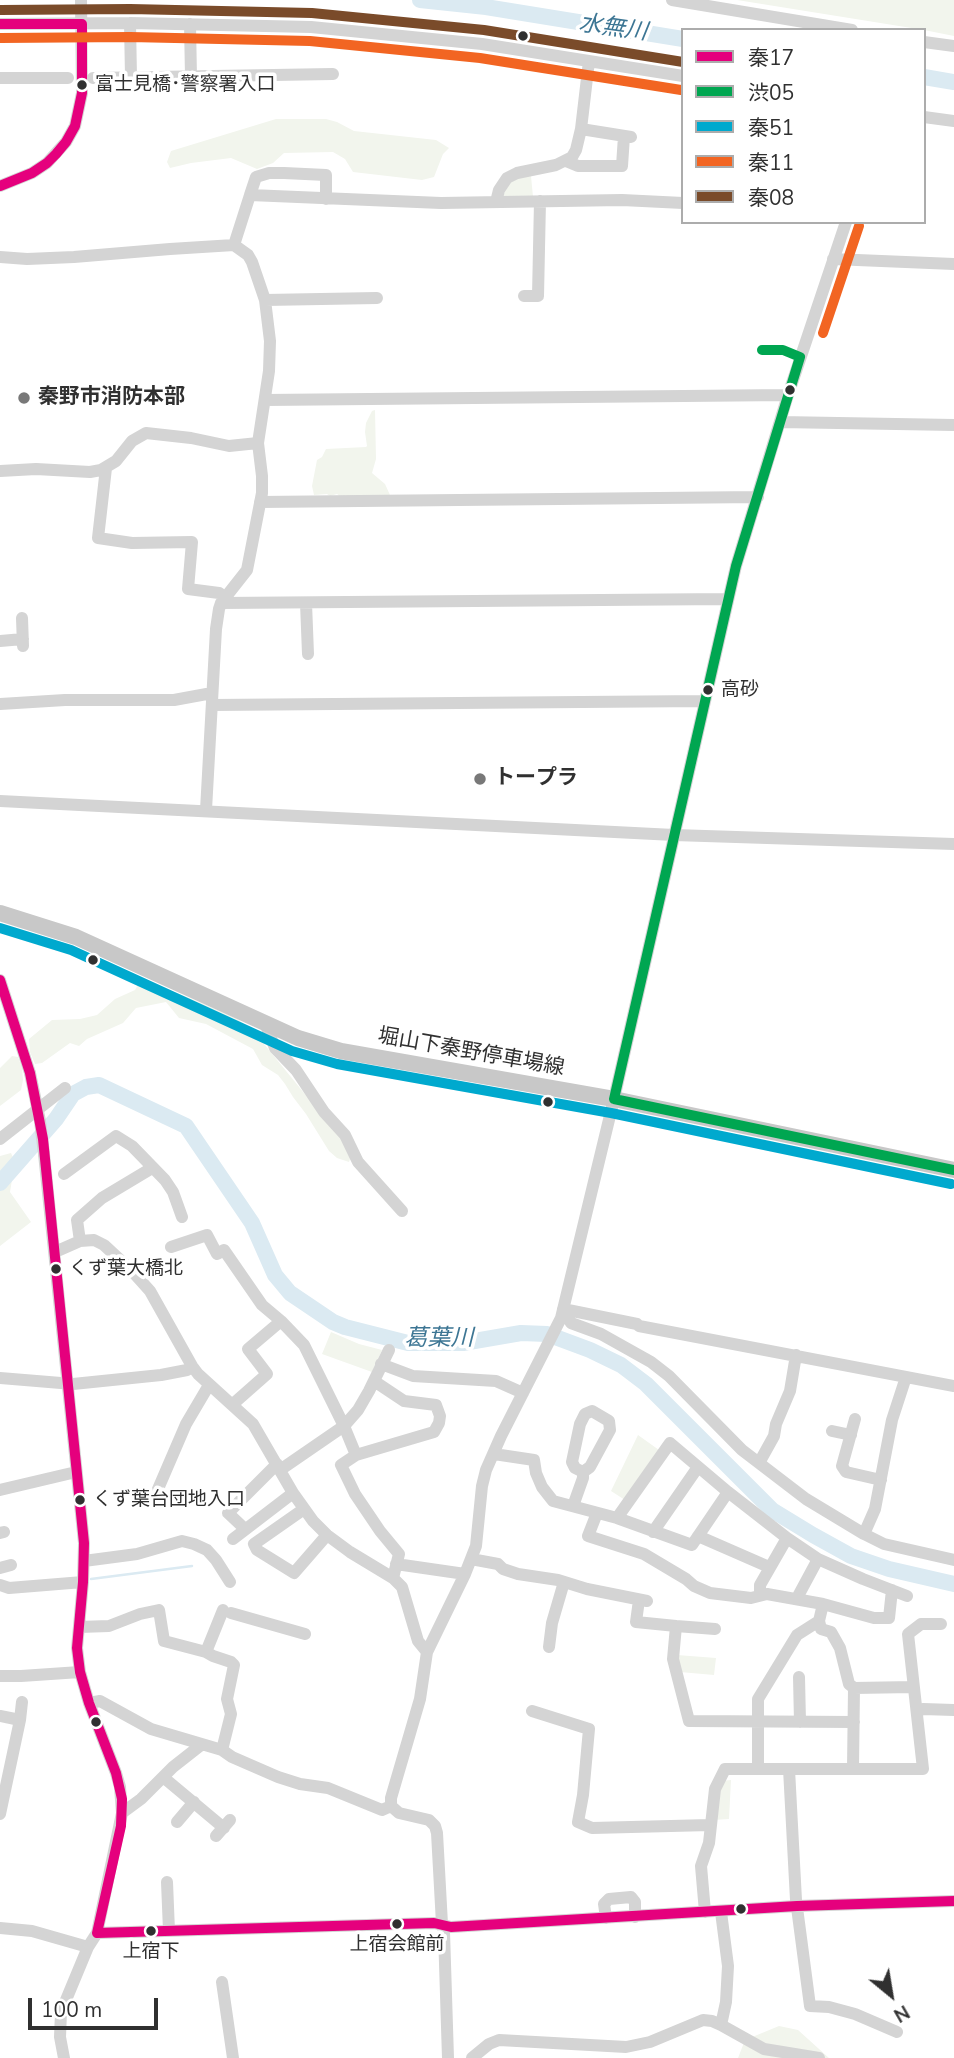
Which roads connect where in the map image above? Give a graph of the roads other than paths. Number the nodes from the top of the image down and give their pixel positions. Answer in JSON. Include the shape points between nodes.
{"nodes":[{"id":1,"x":81,"y":0,"type":"edge"},
{"id":2,"x":672,"y":0,"type":"edge"},
{"id":3,"x":82,"y":20,"type":"junction"},
{"id":4,"x":130,"y":23,"type":"junction"},
{"id":5,"x":0,"y":24,"type":"edge"},
{"id":6,"x":190,"y":24,"type":"junction"},
{"id":7,"x":840,"y":28,"type":"edge"},
{"id":8,"x":926,"y":42,"type":"edge"},
{"id":9,"x":954,"y":46,"type":"edge"},
{"id":10,"x":589,"y":61,"type":"junction"},
{"id":11,"x":333,"y":74,"type":"dead end"},
{"id":12,"x":131,"y":76,"type":"junction"},
{"id":13,"x":681,"y":76,"type":"edge"},
{"id":14,"x":191,"y":77,"type":"junction"},
{"id":15,"x":0,"y":78,"type":"edge"},
{"id":16,"x":68,"y":78,"type":"dead end"},
{"id":17,"x":93,"y":78,"type":"dead end"},
{"id":18,"x":926,"y":117,"type":"edge"},
{"id":19,"x":954,"y":121,"type":"edge"},
{"id":20,"x":581,"y":129,"type":"junction"},
{"id":21,"x":566,"y":162,"type":"junction"},
{"id":22,"x":0,"y":187,"type":"edge"},
{"id":23,"x":250,"y":195,"type":"junction"},
{"id":24,"x":326,"y":199,"type":"junction"},
{"id":25,"x":540,"y":201,"type":"junction"},
{"id":26,"x":496,"y":202,"type":"junction"},
{"id":27,"x":681,"y":203,"type":"edge"},
{"id":28,"x":845,"y":224,"type":"edge"},
{"id":29,"x":233,"y":246,"type":"junction"},
{"id":30,"x":0,"y":257,"type":"edge"},
{"id":31,"x":833,"y":259,"type":"junction"},
{"id":32,"x":954,"y":264,"type":"edge"},
{"id":33,"x":524,"y":296,"type":"dead end"},
{"id":34,"x":377,"y":298,"type":"dead end"},
{"id":35,"x":265,"y":300,"type":"junction"},
{"id":36,"x":788,"y":395,"type":"junction"},
{"id":37,"x":265,"y":400,"type":"junction"},
{"id":38,"x":780,"y":422,"type":"junction"},
{"id":39,"x":954,"y":425,"type":"edge"},
{"id":40,"x":258,"y":443,"type":"junction"},
{"id":41,"x":106,"y":468,"type":"junction"},
{"id":42,"x":0,"y":471,"type":"edge"},
{"id":43,"x":758,"y":498,"type":"junction"},
{"id":44,"x":260,"y":502,"type":"junction"},
{"id":45,"x":728,"y":599,"type":"junction"},
{"id":46,"x":223,"y":601,"type":"junction"},
{"id":47,"x":306,"y":603,"type":"junction"},
{"id":48,"x":22,"y":618,"type":"dead end"},
{"id":49,"x":0,"y":641,"type":"edge"},
{"id":50,"x":308,"y":654,"type":"dead end"},
{"id":51,"x":212,"y":699,"type":"junction"},
{"id":52,"x":705,"y":701,"type":"junction"},
{"id":53,"x":0,"y":704,"type":"edge"},
{"id":54,"x":0,"y":801,"type":"edge"},
{"id":55,"x":206,"y":810,"type":"junction"},
{"id":56,"x":674,"y":835,"type":"junction"},
{"id":57,"x":954,"y":844,"type":"edge"},
{"id":58,"x":0,"y":913,"type":"edge"},
{"id":59,"x":0,"y":979,"type":"edge"},
{"id":60,"x":265,"y":1023,"type":"junction"},
{"id":61,"x":65,"y":1088,"type":"dead end"},
{"id":62,"x":614,"y":1099,"type":"junction"},
{"id":63,"x":0,"y":1139,"type":"edge"},
{"id":64,"x":152,"y":1168,"type":"junction"},
{"id":65,"x":954,"y":1170,"type":"edge"},
{"id":66,"x":64,"y":1174,"type":"dead end"},
{"id":67,"x":402,"y":1211,"type":"dead end"},
{"id":68,"x":181,"y":1217,"type":"dead end"},
{"id":69,"x":80,"y":1241,"type":"junction"},
{"id":70,"x":171,"y":1247,"type":"dead end"},
{"id":71,"x":55,"y":1252,"type":"junction"},
{"id":72,"x":563,"y":1313,"type":"junction"},
{"id":73,"x":281,"y":1321,"type":"junction"},
{"id":74,"x":389,"y":1350,"type":"dead end"},
{"id":75,"x":796,"y":1355,"type":"junction"},
{"id":76,"x":381,"y":1364,"type":"junction"},
{"id":77,"x":192,"y":1366,"type":"junction"},
{"id":78,"x":905,"y":1377,"type":"junction"},
{"id":79,"x":0,"y":1378,"type":"edge"},
{"id":80,"x":374,"y":1381,"type":"junction"},
{"id":81,"x":68,"y":1384,"type":"junction"},
{"id":82,"x":209,"y":1385,"type":"junction"},
{"id":83,"x":954,"y":1386,"type":"edge"},
{"id":84,"x":523,"y":1393,"type":"junction"},
{"id":85,"x":233,"y":1404,"type":"junction"},
{"id":86,"x":855,"y":1419,"type":"dead end"},
{"id":87,"x":344,"y":1426,"type":"junction"},
{"id":88,"x":832,"y":1431,"type":"dead end"},
{"id":89,"x":851,"y":1434,"type":"junction"},
{"id":90,"x":494,"y":1454,"type":"junction"},
{"id":91,"x":356,"y":1455,"type":"junction"},
{"id":92,"x":759,"y":1463,"type":"junction"},
{"id":93,"x":278,"y":1467,"type":"junction"},
{"id":94,"x":698,"y":1467,"type":"junction"},
{"id":95,"x":76,"y":1472,"type":"junction"},
{"id":96,"x":583,"y":1472,"type":"dead end"},
{"id":97,"x":881,"y":1480,"type":"junction"},
{"id":98,"x":0,"y":1490,"type":"edge"},
{"id":99,"x":728,"y":1492,"type":"junction"},
{"id":100,"x":293,"y":1493,"type":"junction"},
{"id":101,"x":176,"y":1501,"type":"dead end"},
{"id":102,"x":573,"y":1506,"type":"junction"},
{"id":103,"x":304,"y":1509,"type":"junction"},
{"id":104,"x":597,"y":1513,"type":"junction"},
{"id":105,"x":617,"y":1518,"type":"junction"},
{"id":106,"x":245,"y":1529,"type":"junction"},
{"id":107,"x":648,"y":1530,"type":"junction"},
{"id":108,"x":864,"y":1534,"type":"junction"},
{"id":109,"x":327,"y":1535,"type":"junction"},
{"id":110,"x":698,"y":1536,"type":"junction"},
{"id":111,"x":787,"y":1538,"type":"junction"},
{"id":112,"x":233,"y":1539,"type":"dead end"},
{"id":113,"x":637,"y":1552,"type":"junction"},
{"id":114,"x":471,"y":1559,"type":"junction"},
{"id":115,"x":818,"y":1559,"type":"junction"},
{"id":116,"x":954,"y":1560,"type":"edge"},
{"id":117,"x":84,"y":1561,"type":"junction"},
{"id":118,"x":396,"y":1564,"type":"junction"},
{"id":119,"x":769,"y":1567,"type":"junction"},
{"id":120,"x":465,"y":1574,"type":"junction"},
{"id":121,"x":393,"y":1578,"type":"junction"},
{"id":122,"x":83,"y":1582,"type":"junction"},
{"id":123,"x":230,"y":1582,"type":"dead end"},
{"id":124,"x":564,"y":1582,"type":"junction"},
{"id":125,"x":0,"y":1588,"type":"edge"},
{"id":126,"x":892,"y":1590,"type":"junction"},
{"id":127,"x":760,"y":1594,"type":"junction"},
{"id":128,"x":907,"y":1596,"type":"dead end"},
{"id":129,"x":797,"y":1598,"type":"junction"},
{"id":130,"x":823,"y":1604,"type":"junction"},
{"id":131,"x":818,"y":1621,"type":"junction"},
{"id":132,"x":941,"y":1624,"type":"dead end"},
{"id":133,"x":676,"y":1626,"type":"junction"},
{"id":134,"x":79,"y":1627,"type":"junction"},
{"id":135,"x":715,"y":1629,"type":"dead end"},
{"id":136,"x":304,"y":1634,"type":"dead end"},
{"id":137,"x":554,"y":1641,"type":"dead end"},
{"id":138,"x":206,"y":1652,"type":"junction"},
{"id":139,"x":427,"y":1652,"type":"junction"},
{"id":140,"x":80,"y":1672,"type":"junction"},
{"id":141,"x":0,"y":1676,"type":"edge"},
{"id":142,"x":799,"y":1677,"type":"dead end"},
{"id":143,"x":913,"y":1687,"type":"junction"},
{"id":144,"x":854,"y":1688,"type":"junction"},
{"id":145,"x":22,"y":1702,"type":"dead end"},
{"id":146,"x":89,"y":1703,"type":"junction"},
{"id":147,"x":954,"y":1710,"type":"edge"},
{"id":148,"x":532,"y":1711,"type":"dead end"},
{"id":149,"x":917,"y":1712,"type":"junction"},
{"id":150,"x":0,"y":1716,"type":"edge"},
{"id":151,"x":20,"y":1720,"type":"junction"},
{"id":152,"x":800,"y":1722,"type":"junction"},
{"id":153,"x":854,"y":1722,"type":"junction"},
{"id":154,"x":758,"y":1723,"type":"junction"},
{"id":155,"x":201,"y":1745,"type":"junction"},
{"id":156,"x":222,"y":1751,"type":"junction"},
{"id":157,"x":758,"y":1769,"type":"junction"},
{"id":158,"x":789,"y":1769,"type":"junction"},
{"id":159,"x":853,"y":1769,"type":"junction"},
{"id":160,"x":163,"y":1777,"type":"junction"},
{"id":161,"x":3,"y":1788,"type":"edge"},
{"id":162,"x":194,"y":1802,"type":"junction"},
{"id":163,"x":391,"y":1806,"type":"junction"},
{"id":164,"x":122,"y":1813,"type":"junction"},
{"id":165,"x":0,"y":1814,"type":"edge"},
{"id":166,"x":177,"y":1822,"type":"dead end"},
{"id":167,"x":710,"y":1825,"type":"junction"},
{"id":168,"x":223,"y":1828,"type":"dead end"},
{"id":169,"x":167,"y":1882,"type":"dead end"},
{"id":170,"x":954,"y":1900,"type":"edge"},
{"id":171,"x":797,"y":1906,"type":"junction"},
{"id":172,"x":705,"y":1912,"type":"junction"},
{"id":173,"x":721,"y":1912,"type":"junction"},
{"id":174,"x":635,"y":1917,"type":"junction"},
{"id":175,"x":606,"y":1918,"type":"junction"},
{"id":176,"x":442,"y":1924,"type":"junction"},
{"id":177,"x":0,"y":1927,"type":"edge"},
{"id":178,"x":169,"y":1931,"type":"junction"},
{"id":179,"x":97,"y":1933,"type":"junction"},
{"id":180,"x":88,"y":1947,"type":"junction"},
{"id":181,"x":222,"y":1982,"type":"dead end"},
{"id":182,"x":721,"y":2025,"type":"junction"},
{"id":183,"x":897,"y":2032,"type":"dead end"},
{"id":184,"x":64,"y":2058,"type":"edge"},
{"id":185,"x":233,"y":2058,"type":"edge"},
{"id":186,"x":448,"y":2058,"type":"edge"},
{"id":187,"x":472,"y":2058,"type":"edge"},
{"id":188,"x":819,"y":2058,"type":"edge"}],
"edges":[{"from":1,"to":3,"type":"street"},
{"from":2,"to":7,"type":"street"},
{"from":3,"to":4,"type":"street"},
{"from":3,"to":5,"type":"street"},
{"from":3,"to":22,"type":"street","via":[[82,93],[75,126],[47,163]]},
{"from":4,"to":6,"type":"street"},
{"from":4,"to":12,"type":"street"},
{"from":6,"to":10,"type":"street","via":[[387,34]]},
{"from":6,"to":14,"type":"street"},
{"from":8,"to":9,"type":"street"},
{"from":10,"to":13,"type":"street"},
{"from":10,"to":20,"type":"street"},
{"from":11,"to":14,"type":"street"},
{"from":12,"to":14,"type":"street"},
{"from":12,"to":17,"type":"street"},
{"from":15,"to":16,"type":"street"},
{"from":18,"to":19,"type":"street"},
{"from":20,"to":21,"type":"street","via":[[576,150]]},
{"from":20,"to":21,"type":"street","via":[[628,137],[622,166]]},
{"from":21,"to":26,"type":"street","via":[[507,178]]},
{"from":23,"to":24,"type":"street"},
{"from":23,"to":24,"type":"street","via":[[256,177],[270,173],[327,175]]},
{"from":23,"to":29,"type":"street"},
{"from":24,"to":26,"type":"street"},
{"from":25,"to":26,"type":"street"},
{"from":25,"to":27,"type":"street"},
{"from":25,"to":33,"type":"street","via":[[538,296]]},
{"from":28,"to":31,"type":"street"},
{"from":29,"to":30,"type":"street"},
{"from":29,"to":35,"type":"street","via":[[248,254]]},
{"from":31,"to":32,"type":"street"},
{"from":31,"to":36,"type":"street"},
{"from":34,"to":35,"type":"street"},
{"from":35,"to":37,"type":"street","via":[[270,341]]},
{"from":36,"to":37,"type":"street"},
{"from":36,"to":38,"type":"street"},
{"from":37,"to":40,"type":"street"},
{"from":38,"to":39,"type":"street"},
{"from":38,"to":43,"type":"street"},
{"from":40,"to":41,"type":"street","via":[[229,446],[146,433]]},
{"from":40,"to":44,"type":"street"},
{"from":41,"to":42,"type":"street","via":[[90,472]]},
{"from":41,"to":46,"type":"street","via":[[98,538],[132,543],[192,542],[188,589],[219,593]]},
{"from":43,"to":44,"type":"street"},
{"from":43,"to":45,"type":"street"},
{"from":44,"to":46,"type":"street","via":[[247,570]]},
{"from":45,"to":47,"type":"street"},
{"from":45,"to":52,"type":"street"},
{"from":46,"to":47,"type":"street"},
{"from":46,"to":51,"type":"street","via":[[216,629]]},
{"from":47,"to":50,"type":"street"},
{"from":48,"to":49,"type":"street","via":[[23,642]]},
{"from":51,"to":52,"type":"street"},
{"from":51,"to":53,"type":"street"},
{"from":51,"to":55,"type":"street"},
{"from":52,"to":56,"type":"street"},
{"from":54,"to":55,"type":"street"},
{"from":55,"to":56,"type":"street"},
{"from":56,"to":57,"type":"street"},
{"from":56,"to":62,"type":"street"},
{"from":58,"to":60,"type":"main road","name":"堀山下秦野停車場線","via":[[76,937]]},
{"from":59,"to":71,"type":"street","bridge":true,"via":[[40,1121]]},
{"from":60,"to":62,"type":"main road","name":"堀山下秦野停車場線","via":[[341,1051]]},
{"from":60,"to":67,"type":"street","via":[[275,1048],[345,1135],[358,1161]]},
{"from":61,"to":63,"type":"street"},
{"from":62,"to":65,"type":"main road","name":"堀山下秦野停車場線"},
{"from":62,"to":72,"type":"street"},
{"from":64,"to":66,"type":"street","via":[[116,1136]]},
{"from":64,"to":68,"type":"street","via":[[173,1192]]},
{"from":64,"to":69,"type":"street","via":[[102,1198],[77,1220]]},
{"from":69,"to":71,"type":"street"},
{"from":69,"to":77,"type":"street","via":[[104,1245],[150,1291]]},
{"from":70,"to":73,"type":"street","via":[[207,1235],[216,1254],[225,1250],[262,1305]]},
{"from":71,"to":81,"type":"street"},
{"from":72,"to":75,"type":"street"},
{"from":72,"to":84,"type":"street"},
{"from":72,"to":92,"type":"street","via":[[571,1323],[651,1362]]},
{"from":73,"to":85,"type":"street","via":[[248,1349],[267,1374]]},
{"from":73,"to":87,"type":"street","via":[[304,1345]]},
{"from":74,"to":76,"type":"street"},
{"from":75,"to":78,"type":"street"},
{"from":75,"to":92,"type":"street","via":[[786,1415],[776,1424],[775,1436]]},
{"from":76,"to":80,"type":"street"},
{"from":76,"to":84,"type":"street","via":[[413,1376],[496,1381]]},
{"from":77,"to":81,"type":"street","via":[[160,1376]]},
{"from":77,"to":82,"type":"street"},
{"from":78,"to":83,"type":"street"},
{"from":78,"to":97,"type":"street"},
{"from":79,"to":81,"type":"street"},
{"from":80,"to":87,"type":"street"},
{"from":80,"to":91,"type":"street","via":[[404,1401],[436,1405],[439,1423],[430,1434]]},
{"from":81,"to":95,"type":"street"},
{"from":82,"to":85,"type":"street"},
{"from":82,"to":101,"type":"street","via":[[186,1424],[155,1496]]},
{"from":84,"to":90,"type":"street"},
{"from":85,"to":93,"type":"street","via":[[253,1424]]},
{"from":86,"to":89,"type":"street"},
{"from":87,"to":91,"type":"street"},
{"from":87,"to":93,"type":"street"},
{"from":88,"to":89,"type":"street"},
{"from":89,"to":97,"type":"street","via":[[842,1466],[846,1472]]},
{"from":90,"to":102,"type":"street","via":[[534,1460],[542,1487],[553,1501]]},
{"from":90,"to":114,"type":"street","via":[[482,1486]]},
{"from":91,"to":118,"type":"street","via":[[341,1465],[355,1494],[399,1554]]},
{"from":92,"to":108,"type":"street"},
{"from":93,"to":100,"type":"street"},
{"from":93,"to":106,"type":"street","via":[[228,1513]]},
{"from":94,"to":99,"type":"street"},
{"from":94,"to":105,"type":"street","via":[[670,1443]]},
{"from":94,"to":107,"type":"street"},
{"from":95,"to":98,"type":"street"},
{"from":95,"to":117,"type":"street"},
{"from":96,"to":102,"type":"street"},
{"from":97,"to":108,"type":"street"},
{"from":99,"to":110,"type":"street"},
{"from":99,"to":111,"type":"street"},
{"from":100,"to":103,"type":"street"},
{"from":100,"to":106,"type":"street"},
{"from":102,"to":104,"type":"street"},
{"from":103,"to":109,"type":"street"},
{"from":103,"to":109,"type":"street","via":[[254,1544],[257,1550],[294,1573]]},
{"from":104,"to":105,"type":"street"},
{"from":104,"to":113,"type":"street","via":[[588,1536]]},
{"from":105,"to":107,"type":"street"},
{"from":106,"to":112,"type":"street"},
{"from":107,"to":110,"type":"street","via":[[692,1545]]},
{"from":107,"to":113,"type":"street"},
{"from":108,"to":116,"type":"street","via":[[884,1544]]},
{"from":109,"to":121,"type":"street"},
{"from":110,"to":119,"type":"street"},
{"from":111,"to":115,"type":"street"},
{"from":111,"to":119,"type":"street"},
{"from":113,"to":127,"type":"street","via":[[710,1593],[751,1598]]},
{"from":114,"to":120,"type":"street"},
{"from":114,"to":124,"type":"street"},
{"from":115,"to":126,"type":"street"},
{"from":115,"to":129,"type":"street"},
{"from":117,"to":122,"type":"street"},
{"from":117,"to":123,"type":"street","via":[[137,1554],[182,1541],[207,1550]]},
{"from":118,"to":120,"type":"street"},
{"from":118,"to":121,"type":"street"},
{"from":119,"to":127,"type":"street"},
{"from":120,"to":139,"type":"street"},
{"from":121,"to":139,"type":"street","via":[[402,1587],[418,1641]]},
{"from":122,"to":125,"type":"street"},
{"from":122,"to":134,"type":"street"},
{"from":124,"to":133,"type":"street","via":[[643,1600],[636,1622]]},
{"from":124,"to":137,"type":"street","via":[[552,1623]]},
{"from":126,"to":128,"type":"street"},
{"from":126,"to":130,"type":"street","via":[[889,1618]]},
{"from":127,"to":129,"type":"street"},
{"from":129,"to":130,"type":"street"},
{"from":130,"to":131,"type":"street"},
{"from":131,"to":144,"type":"street","via":[[840,1648]]},
{"from":131,"to":154,"type":"street","via":[[797,1635],[758,1699]]},
{"from":132,"to":143,"type":"street","via":[[921,1624],[908,1634]]},
{"from":133,"to":135,"type":"street"},
{"from":133,"to":154,"type":"street","via":[[673,1659],[689,1721]]},
{"from":134,"to":138,"type":"street","via":[[109,1626],[159,1610],[164,1641]]},
{"from":134,"to":140,"type":"street"},
{"from":136,"to":138,"type":"street","via":[[227,1612]]},
{"from":138,"to":156,"type":"street","via":[[234,1665],[228,1692],[231,1714]]},
{"from":139,"to":163,"type":"street","via":[[420,1699]]},
{"from":140,"to":141,"type":"street"},
{"from":140,"to":146,"type":"street"},
{"from":142,"to":152,"type":"street"},
{"from":143,"to":144,"type":"street"},
{"from":143,"to":149,"type":"street"},
{"from":144,"to":153,"type":"street"},
{"from":145,"to":151,"type":"street"},
{"from":146,"to":155,"type":"street","via":[[100,1701],[137,1723]]},
{"from":146,"to":164,"type":"street","via":[[116,1773]]},
{"from":147,"to":149,"type":"street"},
{"from":148,"to":167,"type":"street","via":[[589,1729],[578,1822],[592,1828]]},
{"from":149,"to":159,"type":"street","via":[[923,1769]]},
{"from":150,"to":151,"type":"street"},
{"from":151,"to":161,"type":"street"},
{"from":152,"to":153,"type":"street"},
{"from":152,"to":154,"type":"street"},
{"from":153,"to":159,"type":"street"},
{"from":154,"to":157,"type":"street"},
{"from":155,"to":156,"type":"street"},
{"from":155,"to":160,"type":"street"},
{"from":156,"to":163,"type":"street","via":[[278,1777],[328,1788],[382,1810]]},
{"from":157,"to":158,"type":"street"},
{"from":157,"to":167,"type":"street","via":[[725,1769],[715,1789]]},
{"from":158,"to":159,"type":"street"},
{"from":158,"to":171,"type":"street"},
{"from":160,"to":162,"type":"street"},
{"from":160,"to":164,"type":"street"},
{"from":161,"to":165,"type":"street"},
{"from":162,"to":166,"type":"street"},
{"from":162,"to":168,"type":"street"},
{"from":163,"to":176,"type":"street","via":[[435,1826]]},
{"from":164,"to":179,"type":"street"},
{"from":167,"to":172,"type":"street","via":[[701,1867]]},
{"from":169,"to":178,"type":"street"},
{"from":170,"to":171,"type":"street"},
{"from":171,"to":173,"type":"street"},
{"from":171,"to":183,"type":"street","via":[[810,2006],[855,2014]]},
{"from":172,"to":173,"type":"street"},
{"from":172,"to":174,"type":"street"},
{"from":173,"to":182,"type":"street","via":[[728,1966]]},
{"from":174,"to":175,"type":"street"},
{"from":174,"to":175,"type":"street","via":[[631,1897],[604,1904]]},
{"from":175,"to":176,"type":"street"},
{"from":176,"to":178,"type":"street"},
{"from":176,"to":186,"type":"street"},
{"from":177,"to":180,"type":"street"},
{"from":178,"to":179,"type":"street"},
{"from":179,"to":180,"type":"street"},
{"from":180,"to":184,"type":"street","via":[[61,2012]]},
{"from":181,"to":185,"type":"street"},
{"from":182,"to":187,"type":"street","via":[[703,2020],[626,2047],[499,2040]]},
{"from":182,"to":188,"type":"street","via":[[764,2049]]}]}
